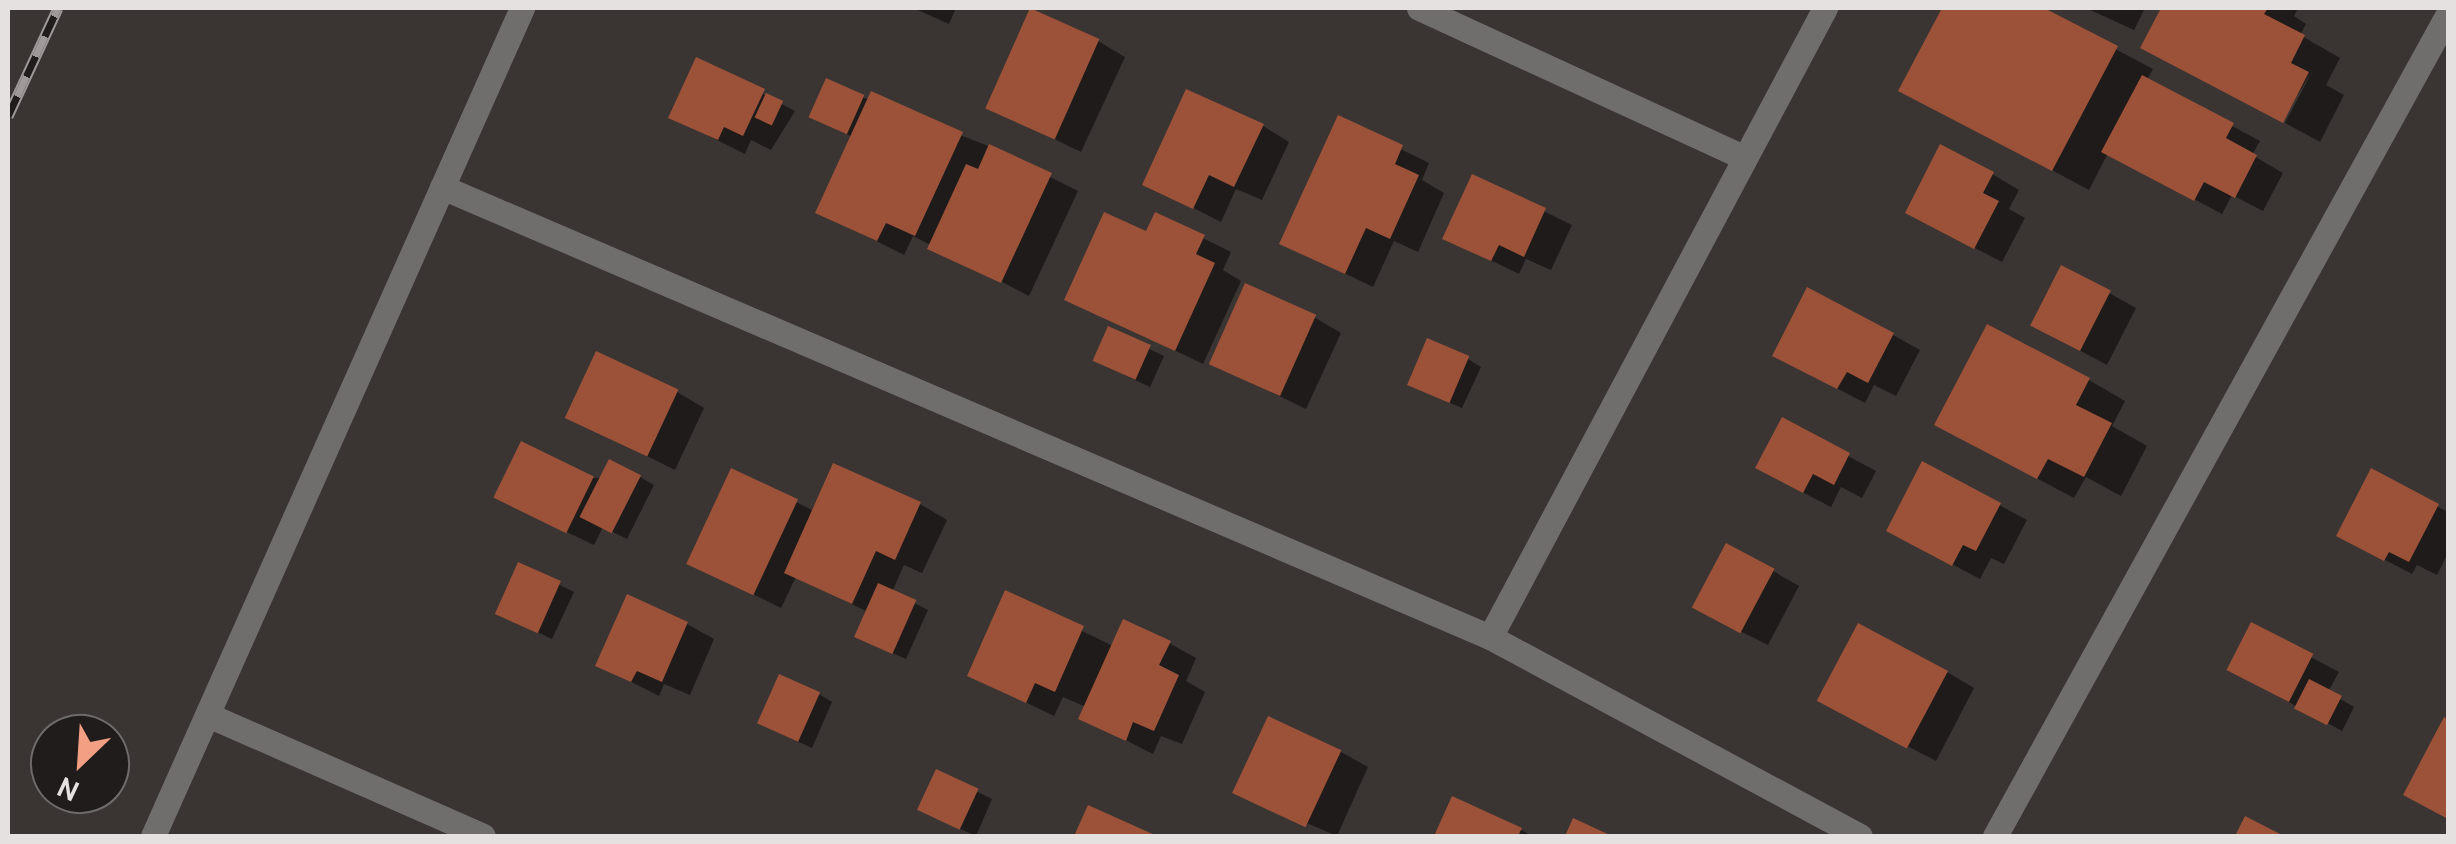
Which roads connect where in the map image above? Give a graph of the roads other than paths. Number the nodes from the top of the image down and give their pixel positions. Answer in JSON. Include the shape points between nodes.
{"nodes":[{"id":1,"x":522,"y":8,"type":"edge"},
{"id":2,"x":1419,"y":8,"type":"edge"},
{"id":3,"x":1825,"y":8,"type":"edge"},
{"id":4,"x":2448,"y":14,"type":"edge"},
{"id":5,"x":1741,"y":156,"type":"junction"},
{"id":6,"x":442,"y":187,"type":"junction"},
{"id":7,"x":1490,"y":636,"type":"junction"},
{"id":8,"x":208,"y":715,"type":"junction"},
{"id":9,"x":153,"y":836,"type":"edge"},
{"id":10,"x":483,"y":836,"type":"edge"},
{"id":11,"x":1860,"y":836,"type":"edge"},
{"id":12,"x":1995,"y":836,"type":"edge"}],
"edges":[{"from":1,"to":6,"type":"street"},
{"from":2,"to":5,"type":"street"},
{"from":3,"to":5,"type":"street"},
{"from":4,"to":12,"type":"street"},
{"from":5,"to":7,"type":"street"},
{"from":6,"to":7,"type":"street","via":[[1204,519]]},
{"from":6,"to":8,"type":"street"},
{"from":7,"to":11,"type":"street"},
{"from":8,"to":9,"type":"street"},
{"from":8,"to":10,"type":"street"}]}
